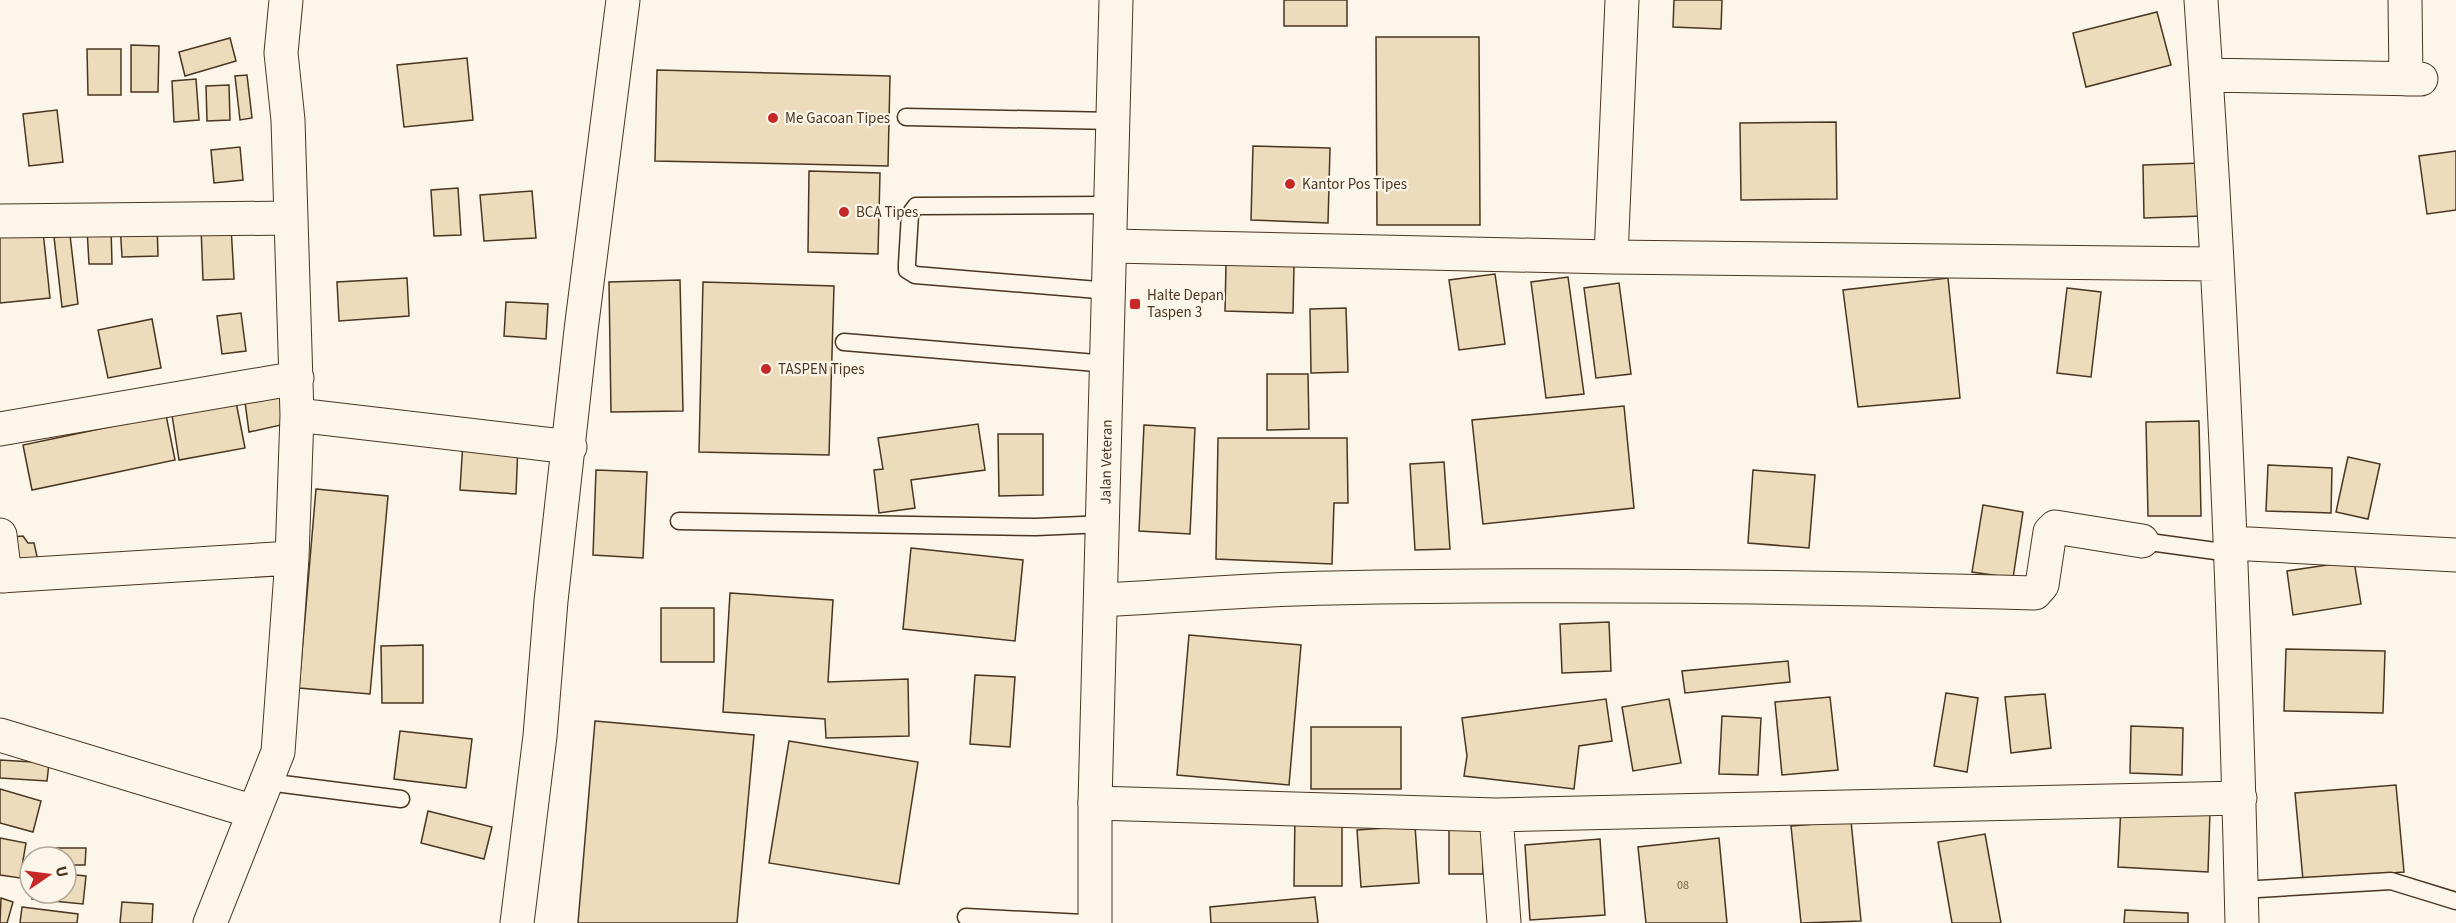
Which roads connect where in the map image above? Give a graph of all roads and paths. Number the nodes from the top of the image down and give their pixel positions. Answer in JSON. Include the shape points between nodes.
{"nodes":[{"id":1,"x":286,"y":0,"type":"edge"},
{"id":2,"x":623,"y":0,"type":"edge"},
{"id":3,"x":1116,"y":0,"type":"edge"},
{"id":4,"x":1622,"y":0,"type":"edge"},
{"id":5,"x":2201,"y":0,"type":"edge"},
{"id":6,"x":2405,"y":0,"type":"edge"},
{"id":7,"x":2206,"y":75,"type":"junction"},
{"id":8,"x":906,"y":117,"type":"dead end"},
{"id":9,"x":1114,"y":121,"type":"junction"},
{"id":10,"x":1112,"y":206,"type":"junction"},
{"id":11,"x":291,"y":218,"type":"junction"},
{"id":12,"x":0,"y":221,"type":"edge"},
{"id":13,"x":1111,"y":246,"type":"junction"},
{"id":14,"x":1611,"y":257,"type":"junction"},
{"id":15,"x":2215,"y":264,"type":"junction"},
{"id":16,"x":1110,"y":291,"type":"junction"},
{"id":17,"x":844,"y":342,"type":"dead end"},
{"id":18,"x":1108,"y":364,"type":"junction"},
{"id":19,"x":297,"y":378,"type":"junction"},
{"id":20,"x":297,"y":415,"type":"junction"},
{"id":21,"x":0,"y":429,"type":"edge"},
{"id":22,"x":570,"y":447,"type":"junction"},
{"id":23,"x":679,"y":521,"type":"dead end"},
{"id":24,"x":1104,"y":524,"type":"junction"},
{"id":25,"x":0,"y":535,"type":"edge"},
{"id":26,"x":2142,"y":541,"type":"joint"},
{"id":27,"x":2230,"y":548,"type":"junction"},
{"id":28,"x":2456,"y":555,"type":"edge"},
{"id":29,"x":292,"y":558,"type":"junction"},
{"id":30,"x":3,"y":576,"type":"edge"},
{"id":31,"x":1103,"y":600,"type":"junction"},
{"id":32,"x":0,"y":735,"type":"edge"},
{"id":33,"x":267,"y":782,"type":"junction"},
{"id":34,"x":2240,"y":798,"type":"junction"},
{"id":35,"x":401,"y":799,"type":"dead end"},
{"id":36,"x":1095,"y":803,"type":"junction"},
{"id":37,"x":254,"y":812,"type":"junction"},
{"id":38,"x":1496,"y":815,"type":"junction"},
{"id":39,"x":2241,"y":890,"type":"junction"},
{"id":40,"x":2456,"y":901,"type":"edge"},
{"id":41,"x":966,"y":917,"type":"dead end"},
{"id":42,"x":210,"y":923,"type":"edge"},
{"id":43,"x":517,"y":923,"type":"edge"},
{"id":44,"x":1084,"y":923,"type":"edge"},
{"id":45,"x":1095,"y":923,"type":"edge"},
{"id":46,"x":1504,"y":923,"type":"edge"},
{"id":47,"x":2242,"y":923,"type":"edge"}],
"edges":[{"from":1,"to":11,"type":"street","via":[[281,53]]},
{"from":2,"to":22,"type":"street"},
{"from":3,"to":9,"type":"street","name":"Jalan Veteran"},
{"from":4,"to":14,"type":"street"},
{"from":5,"to":7,"type":"street"},
{"from":6,"to":7,"type":"street","via":[[2414,79]]},
{"from":7,"to":15,"type":"street"},
{"from":8,"to":9,"type":"lane"},
{"from":9,"to":10,"type":"street","name":"Jalan Veteran"},
{"from":10,"to":13,"type":"street","name":"Jalan Veteran"},
{"from":10,"to":16,"type":"lane","via":[[916,206],[910,214],[907,264],[907,270],[915,274]]},
{"from":11,"to":12,"type":"street"},
{"from":11,"to":19,"type":"street"},
{"from":13,"to":14,"type":"street"},
{"from":13,"to":16,"type":"street","name":"Jalan Veteran"},
{"from":14,"to":15,"type":"street"},
{"from":15,"to":27,"type":"street"},
{"from":16,"to":18,"type":"street","name":"Jalan Veteran"},
{"from":17,"to":18,"type":"lane"},
{"from":18,"to":24,"type":"street","name":"Jalan Veteran"},
{"from":19,"to":20,"type":"street"},
{"from":19,"to":21,"type":"street"},
{"from":20,"to":22,"type":"street"},
{"from":20,"to":29,"type":"street"},
{"from":22,"to":43,"type":"street"},
{"from":23,"to":24,"type":"lane","via":[[1036,527]]},
{"from":24,"to":31,"type":"street","name":"Jalan Veteran"},
{"from":25,"to":30,"type":"street"},
{"from":26,"to":27,"type":"lane"},
{"from":26,"to":31,"type":"street","via":[[2055,527],[2050,532],[2042,585],[2035,593],[1786,586],[1538,586],[1329,588]]},
{"from":27,"to":28,"type":"street"},
{"from":27,"to":34,"type":"street"},
{"from":29,"to":30,"type":"street"},
{"from":29,"to":33,"type":"street","via":[[278,752]]},
{"from":31,"to":36,"type":"street","name":"Jalan Veteran"},
{"from":32,"to":37,"type":"street"},
{"from":33,"to":35,"type":"lane"},
{"from":33,"to":37,"type":"street"},
{"from":34,"to":38,"type":"street"},
{"from":34,"to":39,"type":"street"},
{"from":36,"to":38,"type":"street"},
{"from":36,"to":45,"type":"street","name":"Jalan Veteran"},
{"from":37,"to":42,"type":"street"},
{"from":38,"to":46,"type":"street"},
{"from":39,"to":40,"type":"lane","via":[[2391,882]]},
{"from":39,"to":47,"type":"street"},
{"from":41,"to":44,"type":"lane"}]}
